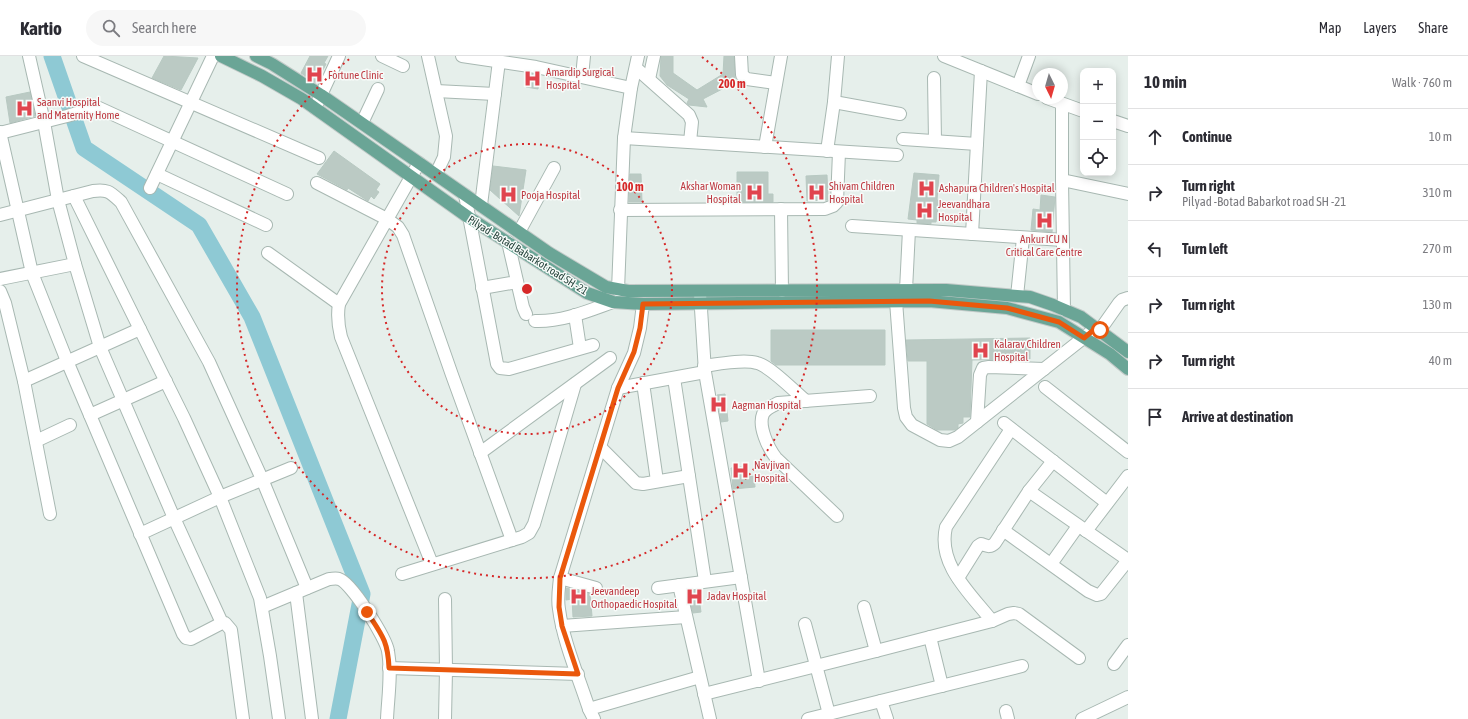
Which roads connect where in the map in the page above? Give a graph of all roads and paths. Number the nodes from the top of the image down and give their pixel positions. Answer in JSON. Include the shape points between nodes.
{"nodes":[{"id":1,"x":29,"y":56,"type":"edge"},
{"id":2,"x":83,"y":56,"type":"edge"},
{"id":3,"x":213,"y":56,"type":"edge"},
{"id":4,"x":221,"y":56,"type":"edge"},
{"id":5,"x":256,"y":56,"type":"edge"},
{"id":6,"x":339,"y":56,"type":"edge"},
{"id":7,"x":382,"y":56,"type":"edge"},
{"id":8,"x":428,"y":56,"type":"edge"},
{"id":9,"x":462,"y":56,"type":"edge"},
{"id":10,"x":584,"y":56,"type":"edge"},
{"id":11,"x":638,"y":56,"type":"edge"},
{"id":12,"x":654,"y":56,"type":"edge"},
{"id":13,"x":741,"y":56,"type":"edge"},
{"id":14,"x":781,"y":56,"type":"edge"},
{"id":15,"x":838,"y":56,"type":"edge"},
{"id":16,"x":944,"y":56,"type":"edge"},
{"id":17,"x":1029,"y":56,"type":"edge"},
{"id":18,"x":499,"y":61,"type":"junction"},
{"id":19,"x":403,"y":66,"type":"dead end"},
{"id":20,"x":636,"y":68,"type":"junction"},
{"id":21,"x":981,"y":71,"type":"junction"},
{"id":22,"x":582,"y":77,"type":"junction"},
{"id":23,"x":934,"y":78,"type":"dead end"},
{"id":24,"x":649,"y":80,"type":"junction"},
{"id":25,"x":776,"y":83,"type":"junction"},
{"id":26,"x":1018,"y":86,"type":"junction"},
{"id":27,"x":631,"y":88,"type":"junction"},
{"id":28,"x":378,"y":89,"type":"dead end"},
{"id":29,"x":436,"y":91,"type":"junction"},
{"id":30,"x":1032,"y":92,"type":"edge"},
{"id":31,"x":495,"y":94,"type":"junction"},
{"id":32,"x":321,"y":95,"type":"junction"},
{"id":33,"x":834,"y":102,"type":"junction"},
{"id":34,"x":191,"y":103,"type":"junction"},
{"id":35,"x":1062,"y":104,"type":"joint"},
{"id":36,"x":315,"y":108,"type":"junction"},
{"id":37,"x":1080,"y":110,"type":"edge"},
{"id":38,"x":900,"y":114,"type":"dead end"},
{"id":39,"x":44,"y":122,"type":"junction"},
{"id":40,"x":1116,"y":122,"type":"edge"},
{"id":41,"x":362,"y":123,"type":"junction"},
{"id":42,"x":1128,"y":126,"type":"edge"},
{"id":43,"x":0,"y":132,"type":"edge"},
{"id":44,"x":624,"y":138,"type":"junction"},
{"id":45,"x":903,"y":139,"type":"dead end"},
{"id":46,"x":173,"y":141,"type":"junction"},
{"id":47,"x":935,"y":141,"type":"junction"},
{"id":48,"x":690,"y":142,"type":"junction"},
{"id":49,"x":977,"y":144,"type":"junction"},
{"id":50,"x":765,"y":147,"type":"junction"},
{"id":51,"x":833,"y":151,"type":"junction"},
{"id":52,"x":897,"y":156,"type":"dead end"},
{"id":53,"x":319,"y":158,"type":"dead end"},
{"id":54,"x":419,"y":163,"type":"junction"},
{"id":55,"x":554,"y":168,"type":"dead end"},
{"id":56,"x":158,"y":174,"type":"junction"},
{"id":57,"x":436,"y":174,"type":"junction"},
{"id":58,"x":412,"y":177,"type":"junction"},
{"id":59,"x":1062,"y":180,"type":"junction"},
{"id":60,"x":317,"y":183,"type":"dead end"},
{"id":61,"x":150,"y":188,"type":"dead end"},
{"id":62,"x":287,"y":194,"type":"dead end"},
{"id":63,"x":1128,"y":194,"type":"edge"},
{"id":64,"x":465,"y":195,"type":"junction"},
{"id":65,"x":74,"y":196,"type":"junction"},
{"id":66,"x":58,"y":200,"type":"junction"},
{"id":67,"x":481,"y":205,"type":"junction"},
{"id":68,"x":781,"y":209,"type":"junction"},
{"id":69,"x":19,"y":210,"type":"junction"},
{"id":70,"x":620,"y":210,"type":"junction"},
{"id":71,"x":0,"y":215,"type":"edge"},
{"id":72,"x":468,"y":217,"type":"junction"},
{"id":73,"x":388,"y":219,"type":"junction"},
{"id":74,"x":266,"y":225,"type":"dead end"},
{"id":75,"x":852,"y":226,"type":"dead end"},
{"id":76,"x":909,"y":230,"type":"junction"},
{"id":77,"x":519,"y":232,"type":"junction"},
{"id":78,"x":972,"y":234,"type":"junction"},
{"id":79,"x":1023,"y":238,"type":"junction"},
{"id":80,"x":1063,"y":240,"type":"junction"},
{"id":81,"x":508,"y":242,"type":"junction"},
{"id":82,"x":268,"y":253,"type":"dead end"},
{"id":83,"x":75,"y":264,"type":"junction"},
{"id":84,"x":32,"y":272,"type":"junction"},
{"id":85,"x":0,"y":279,"type":"edge"},
{"id":86,"x":517,"y":282,"type":"junction"},
{"id":87,"x":482,"y":288,"type":"junction"},
{"id":88,"x":618,"y":290,"type":"junction"},
{"id":89,"x":906,"y":290,"type":"junction"},
{"id":90,"x":0,"y":291,"type":"edge"},
{"id":91,"x":700,"y":291,"type":"junction"},
{"id":92,"x":782,"y":291,"type":"junction"},
{"id":93,"x":1017,"y":296,"type":"junction"},
{"id":94,"x":1128,"y":298,"type":"edge"},
{"id":95,"x":896,"y":301,"type":"junction"},
{"id":96,"x":613,"y":302,"type":"junction"},
{"id":97,"x":339,"y":304,"type":"junction"},
{"id":98,"x":643,"y":304,"type":"junction"},
{"id":99,"x":699,"y":304,"type":"junction"},
{"id":100,"x":1064,"y":310,"type":"junction"},
{"id":101,"x":575,"y":315,"type":"junction"},
{"id":102,"x":140,"y":329,"type":"junction"},
{"id":103,"x":1098,"y":329,"type":"junction"},
{"id":104,"x":1084,"y":338,"type":"junction"},
{"id":105,"x":593,"y":345,"type":"dead end"},
{"id":106,"x":100,"y":347,"type":"junction"},
{"id":107,"x":580,"y":348,"type":"junction"},
{"id":108,"x":1128,"y":352,"type":"edge"},
{"id":109,"x":610,"y":358,"type":"dead end"},
{"id":110,"x":67,"y":361,"type":"junction"},
{"id":111,"x":704,"y":369,"type":"junction"},
{"id":112,"x":1044,"y":369,"type":"junction"},
{"id":113,"x":1128,"y":370,"type":"edge"},
{"id":114,"x":674,"y":378,"type":"junction"},
{"id":115,"x":24,"y":381,"type":"junction"},
{"id":116,"x":166,"y":381,"type":"junction"},
{"id":117,"x":643,"y":383,"type":"junction"},
{"id":118,"x":575,"y":384,"type":"junction"},
{"id":119,"x":1045,"y":387,"type":"dead end"},
{"id":120,"x":618,"y":388,"type":"junction"},
{"id":121,"x":870,"y":396,"type":"dead end"},
{"id":122,"x":123,"y":401,"type":"junction"},
{"id":123,"x":806,"y":401,"type":"junction"},
{"id":124,"x":90,"y":415,"type":"junction"},
{"id":125,"x":977,"y":422,"type":"junction"},
{"id":126,"x":70,"y":425,"type":"dead end"},
{"id":127,"x":36,"y":441,"type":"junction"},
{"id":128,"x":600,"y":447,"type":"junction"},
{"id":129,"x":1128,"y":452,"type":"edge"},
{"id":130,"x":480,"y":453,"type":"junction"},
{"id":131,"x":1053,"y":461,"type":"junction"},
{"id":132,"x":291,"y":468,"type":"dead end"},
{"id":133,"x":689,"y":476,"type":"junction"},
{"id":134,"x":1128,"y":476,"type":"edge"},
{"id":135,"x":262,"y":479,"type":"junction"},
{"id":136,"x":657,"y":481,"type":"junction"},
{"id":137,"x":1029,"y":491,"type":"junction"},
{"id":138,"x":220,"y":497,"type":"junction"},
{"id":139,"x":1107,"y":502,"type":"junction"},
{"id":140,"x":50,"y":514,"type":"dead end"},
{"id":141,"x":837,"y":516,"type":"dead end"},
{"id":142,"x":174,"y":518,"type":"junction"},
{"id":143,"x":1082,"y":528,"type":"junction"},
{"id":144,"x":1003,"y":530,"type":"junction"},
{"id":145,"x":140,"y":534,"type":"junction"},
{"id":146,"x":512,"y":540,"type":"junction"},
{"id":147,"x":1128,"y":560,"type":"edge"},
{"id":148,"x":432,"y":564,"type":"junction"},
{"id":149,"x":1051,"y":564,"type":"junction"},
{"id":150,"x":402,"y":574,"type":"dead end"},
{"id":151,"x":741,"y":577,"type":"junction"},
{"id":152,"x":560,"y":578,"type":"junction"},
{"id":153,"x":958,"y":578,"type":"junction"},
{"id":154,"x":705,"y":582,"type":"junction"},
{"id":155,"x":679,"y":585,"type":"junction"},
{"id":156,"x":596,"y":588,"type":"dead end"},
{"id":157,"x":658,"y":588,"type":"dead end"},
{"id":158,"x":302,"y":590,"type":"junction"},
{"id":159,"x":445,"y":599,"type":"dead end"},
{"id":160,"x":262,"y":607,"type":"junction"},
{"id":161,"x":864,"y":607,"type":"dead end"},
{"id":162,"x":686,"y":617,"type":"junction"},
{"id":163,"x":992,"y":621,"type":"junction"},
{"id":164,"x":222,"y":623,"type":"junction"},
{"id":165,"x":805,"y":624,"type":"dead end"},
{"id":166,"x":562,"y":626,"type":"junction"},
{"id":167,"x":930,"y":637,"type":"junction"},
{"id":168,"x":1127,"y":648,"type":"edge"},
{"id":169,"x":876,"y":651,"type":"junction"},
{"id":170,"x":1079,"y":658,"type":"dead end"},
{"id":171,"x":1114,"y":664,"type":"dead end"},
{"id":172,"x":817,"y":666,"type":"junction"},
{"id":173,"x":1022,"y":666,"type":"dead end"},
{"id":174,"x":389,"y":668,"type":"junction"},
{"id":175,"x":446,"y":670,"type":"junction"},
{"id":176,"x":578,"y":674,"type":"junction"},
{"id":177,"x":700,"y":677,"type":"junction"},
{"id":178,"x":759,"y":681,"type":"junction"},
{"id":179,"x":942,"y":686,"type":"junction"},
{"id":180,"x":704,"y":694,"type":"junction"},
{"id":181,"x":1128,"y":697,"type":"edge"},
{"id":182,"x":881,"y":701,"type":"junction"},
{"id":183,"x":592,"y":714,"type":"edge"},
{"id":184,"x":830,"y":714,"type":"junction"},
{"id":185,"x":243,"y":719,"type":"edge"},
{"id":186,"x":279,"y":719,"type":"edge"},
{"id":187,"x":312,"y":719,"type":"edge"},
{"id":188,"x":387,"y":719,"type":"edge"},
{"id":189,"x":445,"y":719,"type":"edge"},
{"id":190,"x":710,"y":719,"type":"edge"},
{"id":191,"x":808,"y":719,"type":"edge"},
{"id":192,"x":887,"y":719,"type":"edge"},
{"id":193,"x":1082,"y":719,"type":"edge"}],
"edges":[{"from":1,"to":39,"type":"street"},
{"from":2,"to":34,"type":"street"},
{"from":3,"to":34,"type":"street"},
{"from":4,"to":36,"type":"main road","name":"Pilyad -Botad Babarkot road SH -21","via":[[262,76]]},
{"from":5,"to":32,"type":"main road","name":"Pilyad -Botad Babarkot road SH -21"},
{"from":6,"to":32,"type":"street"},
{"from":7,"to":19,"type":"street"},
{"from":8,"to":29,"type":"street"},
{"from":9,"to":18,"type":"street"},
{"from":10,"to":22,"type":"street"},
{"from":11,"to":20,"type":"street"},
{"from":12,"to":24,"type":"street"},
{"from":13,"to":25,"type":"street","via":[[742,76]]},
{"from":14,"to":25,"type":"street"},
{"from":15,"to":33,"type":"street"},
{"from":16,"to":21,"type":"street"},
{"from":17,"to":26,"type":"street"},
{"from":18,"to":22,"type":"street"},
{"from":18,"to":31,"type":"street"},
{"from":20,"to":24,"type":"street"},
{"from":20,"to":27,"type":"street"},
{"from":21,"to":26,"type":"street"},
{"from":21,"to":49,"type":"street"},
{"from":22,"to":27,"type":"street"},
{"from":23,"to":47,"type":"street"},
{"from":24,"to":48,"type":"street","via":[[689,115],[692,122]]},
{"from":25,"to":50,"type":"street"},
{"from":26,"to":30,"type":"street"},
{"from":27,"to":44,"type":"street"},
{"from":28,"to":41,"type":"street"},
{"from":29,"to":31,"type":"street"},
{"from":29,"to":57,"type":"street","via":[[446,136],[444,157]]},
{"from":31,"to":67,"type":"street"},
{"from":32,"to":36,"type":"street"},
{"from":32,"to":41,"type":"main road","name":"Pilyad -Botad Babarkot road SH -21"},
{"from":33,"to":38,"type":"street"},
{"from":33,"to":51,"type":"street"},
{"from":34,"to":46,"type":"street"},
{"from":34,"to":53,"type":"street"},
{"from":35,"to":37,"type":"street"},
{"from":35,"to":59,"type":"street"},
{"from":36,"to":58,"type":"main road","name":"Pilyad -Botad Babarkot road SH -21"},
{"from":39,"to":43,"type":"street"},
{"from":39,"to":46,"type":"street","via":[[100,107]]},
{"from":39,"to":66,"type":"street"},
{"from":40,"to":42,"type":"street"},
{"from":41,"to":54,"type":"main road","name":"Pilyad -Botad Babarkot road SH -21"},
{"from":43,"to":69,"type":"street"},
{"from":44,"to":48,"type":"street"},
{"from":44,"to":70,"type":"street"},
{"from":45,"to":47,"type":"street"},
{"from":46,"to":56,"type":"street"},
{"from":46,"to":62,"type":"street"},
{"from":47,"to":49,"type":"street"},
{"from":48,"to":50,"type":"street"},
{"from":49,"to":78,"type":"street"},
{"from":50,"to":51,"type":"street"},
{"from":51,"to":52,"type":"street"},
{"from":51,"to":68,"type":"street","via":[[837,202],[825,209]]},
{"from":54,"to":57,"type":"main road","name":"Pilyad -Botad Babarkot road SH -21"},
{"from":54,"to":58,"type":"street"},
{"from":55,"to":77,"type":"street"},
{"from":56,"to":61,"type":"street"},
{"from":56,"to":74,"type":"street"},
{"from":57,"to":64,"type":"main road","name":"Pilyad -Botad Babarkot road SH -21"},
{"from":58,"to":72,"type":"main road","name":"Pilyad -Botad Babarkot road SH -21"},
{"from":58,"to":73,"type":"street"},
{"from":59,"to":63,"type":"street"},
{"from":59,"to":80,"type":"street"},
{"from":60,"to":73,"type":"street"},
{"from":64,"to":67,"type":"main road","name":"Pilyad -Botad Babarkot road SH -21"},
{"from":64,"to":72,"type":"street"},
{"from":65,"to":66,"type":"street"},
{"from":65,"to":102,"type":"street"},
{"from":65,"to":135,"type":"street","via":[[104,190],[112,193],[121,202],[209,362]]},
{"from":66,"to":69,"type":"street"},
{"from":66,"to":83,"type":"street"},
{"from":67,"to":77,"type":"main road","name":"Pilyad -Botad Babarkot road SH -21"},
{"from":68,"to":70,"type":"street"},
{"from":68,"to":92,"type":"street"},
{"from":69,"to":71,"type":"street"},
{"from":69,"to":84,"type":"street"},
{"from":70,"to":88,"type":"street"},
{"from":72,"to":81,"type":"main road","name":"Pilyad -Botad Babarkot road SH -21"},
{"from":72,"to":87,"type":"street"},
{"from":73,"to":97,"type":"street"},
{"from":73,"to":130,"type":"street","via":[[403,235]]},
{"from":75,"to":76,"type":"street"},
{"from":76,"to":78,"type":"street"},
{"from":76,"to":89,"type":"street"},
{"from":77,"to":88,"type":"main road","name":"Pilyad -Botad Babarkot road SH -21","via":[[591,279]]},
{"from":78,"to":79,"type":"street"},
{"from":79,"to":80,"type":"street"},
{"from":79,"to":93,"type":"street"},
{"from":80,"to":100,"type":"street"},
{"from":81,"to":86,"type":"street"},
{"from":81,"to":96,"type":"main road","name":"Pilyad -Botad Babarkot road SH -21","via":[[587,293]]},
{"from":82,"to":97,"type":"street"},
{"from":83,"to":84,"type":"street"},
{"from":83,"to":106,"type":"street"},
{"from":84,"to":85,"type":"street"},
{"from":84,"to":110,"type":"street"},
{"from":86,"to":87,"type":"street"},
{"from":86,"to":101,"type":"street","via":[[523,307],[530,318],[553,320]]},
{"from":87,"to":107,"type":"street","via":[[497,364],[500,368],[509,369]]},
{"from":88,"to":91,"type":"main road","name":"Pilyad -Botad Babarkot road SH -21"},
{"from":89,"to":92,"type":"main road","name":"Pilyad -Botad Babarkot road SH -21"},
{"from":89,"to":93,"type":"main road","name":"Pilyad -Botad Babarkot road SH -21","via":[[946,290]]},
{"from":90,"to":115,"type":"street"},
{"from":91,"to":92,"type":"main road","name":"Pilyad -Botad Babarkot road SH -21"},
{"from":91,"to":99,"type":"street"},
{"from":93,"to":100,"type":"main road","name":"Pilyad -Botad Babarkot road SH -21","via":[[1030,297]]},
{"from":94,"to":103,"type":"street","via":[[1119,303]]},
{"from":95,"to":99,"type":"main road","name":"Pilyad -Botad Babarkot road SH -21"},
{"from":95,"to":104,"type":"main road","name":"Pilyad -Botad Babarkot road SH -21","via":[[929,301],[1007,308],[1059,322]]},
{"from":95,"to":125,"type":"street","via":[[906,417],[912,425],[940,440],[949,441]]},
{"from":96,"to":98,"type":"main road","name":"Pilyad -Botad Babarkot road SH -21"},
{"from":96,"to":101,"type":"street"},
{"from":97,"to":148,"type":"street","via":[[337,322],[342,337]]},
{"from":98,"to":99,"type":"main road","name":"Pilyad -Botad Babarkot road SH -21"},
{"from":98,"to":120,"type":"street","via":[[634,352]]},
{"from":99,"to":111,"type":"street"},
{"from":100,"to":103,"type":"main road","name":"Pilyad -Botad Babarkot road SH -21","via":[[1081,317]]},
{"from":101,"to":107,"type":"street"},
{"from":102,"to":106,"type":"street"},
{"from":102,"to":116,"type":"street"},
{"from":103,"to":104,"type":"street"},
{"from":103,"to":108,"type":"main road","name":"Pilyad -Botad Babarkot road SH -21"},
{"from":104,"to":112,"type":"street"},
{"from":104,"to":113,"type":"main road","name":"Pilyad -Botad Babarkot road SH -21","via":[[1110,354]]},
{"from":105,"to":107,"type":"street"},
{"from":106,"to":110,"type":"street"},
{"from":106,"to":122,"type":"street"},
{"from":109,"to":118,"type":"street"},
{"from":110,"to":115,"type":"street"},
{"from":110,"to":124,"type":"street"},
{"from":111,"to":114,"type":"street"},
{"from":111,"to":123,"type":"street","via":[[757,362],[766,366]]},
{"from":111,"to":151,"type":"street"},
{"from":112,"to":125,"type":"street"},
{"from":112,"to":125,"type":"street","via":[[983,368],[980,375]]},
{"from":114,"to":117,"type":"street"},
{"from":114,"to":133,"type":"street"},
{"from":115,"to":127,"type":"street"},
{"from":116,"to":122,"type":"street"},
{"from":116,"to":138,"type":"street"},
{"from":117,"to":120,"type":"street"},
{"from":117,"to":136,"type":"street"},
{"from":118,"to":130,"type":"street"},
{"from":118,"to":146,"type":"street","via":[[534,524],[529,533]]},
{"from":119,"to":129,"type":"street"},
{"from":120,"to":128,"type":"street"},
{"from":121,"to":123,"type":"street"},
{"from":122,"to":124,"type":"street"},
{"from":122,"to":142,"type":"street"},
{"from":123,"to":141,"type":"street","via":[[778,403],[769,408],[763,414],[764,435],[776,458]]},
{"from":124,"to":145,"type":"street"},
{"from":126,"to":127,"type":"street"},
{"from":127,"to":140,"type":"street"},
{"from":128,"to":136,"type":"street","via":[[636,483]]},
{"from":128,"to":152,"type":"street"},
{"from":130,"to":146,"type":"street"},
{"from":131,"to":137,"type":"street"},
{"from":131,"to":139,"type":"street"},
{"from":131,"to":153,"type":"street","via":[[1007,426],[946,527],[943,537],[944,550]]},
{"from":132,"to":135,"type":"street"},
{"from":133,"to":136,"type":"street"},
{"from":133,"to":154,"type":"street"},
{"from":134,"to":139,"type":"street"},
{"from":135,"to":138,"type":"street"},
{"from":135,"to":158,"type":"street"},
{"from":137,"to":143,"type":"street"},
{"from":137,"to":144,"type":"street"},
{"from":138,"to":142,"type":"street"},
{"from":138,"to":160,"type":"street"},
{"from":139,"to":143,"type":"street"},
{"from":142,"to":145,"type":"street"},
{"from":142,"to":164,"type":"street"},
{"from":143,"to":147,"type":"street"},
{"from":143,"to":149,"type":"street"},
{"from":144,"to":149,"type":"street"},
{"from":144,"to":153,"type":"street","via":[[992,546],[978,546]]},
{"from":145,"to":164,"type":"street","via":[[186,638],[191,639]]},
{"from":146,"to":148,"type":"street"},
{"from":147,"to":149,"type":"street","via":[[1101,594],[1097,595]]},
{"from":148,"to":150,"type":"street"},
{"from":151,"to":154,"type":"street"},
{"from":151,"to":178,"type":"street"},
{"from":152,"to":156,"type":"street"},
{"from":152,"to":166,"type":"street","via":[[559,607]]},
{"from":153,"to":163,"type":"street"},
{"from":154,"to":155,"type":"street"},
{"from":155,"to":157,"type":"street"},
{"from":155,"to":162,"type":"street"},
{"from":158,"to":160,"type":"street"},
{"from":158,"to":174,"type":"street","via":[[329,579],[339,579],[349,586],[386,641]]},
{"from":158,"to":187,"type":"street"},
{"from":159,"to":175,"type":"street"},
{"from":160,"to":186,"type":"street"},
{"from":161,"to":169,"type":"street"},
{"from":162,"to":166,"type":"street"},
{"from":162,"to":177,"type":"street"},
{"from":163,"to":167,"type":"street"},
{"from":163,"to":170,"type":"street","via":[[1008,614],[1019,614]]},
{"from":164,"to":185,"type":"street","via":[[231,630]]},
{"from":165,"to":172,"type":"street"},
{"from":166,"to":176,"type":"street"},
{"from":167,"to":169,"type":"street"},
{"from":167,"to":179,"type":"street"},
{"from":168,"to":171,"type":"street"},
{"from":169,"to":172,"type":"street"},
{"from":172,"to":178,"type":"street"},
{"from":172,"to":184,"type":"street"},
{"from":173,"to":179,"type":"street"},
{"from":174,"to":175,"type":"street"},
{"from":174,"to":188,"type":"street"},
{"from":175,"to":176,"type":"street"},
{"from":175,"to":189,"type":"street"},
{"from":176,"to":183,"type":"street"},
{"from":177,"to":180,"type":"street"},
{"from":177,"to":183,"type":"street"},
{"from":178,"to":180,"type":"street"},
{"from":179,"to":182,"type":"street"},
{"from":180,"to":190,"type":"street"},
{"from":181,"to":193,"type":"street"},
{"from":182,"to":184,"type":"street"},
{"from":182,"to":192,"type":"street"},
{"from":184,"to":191,"type":"street"}]}
